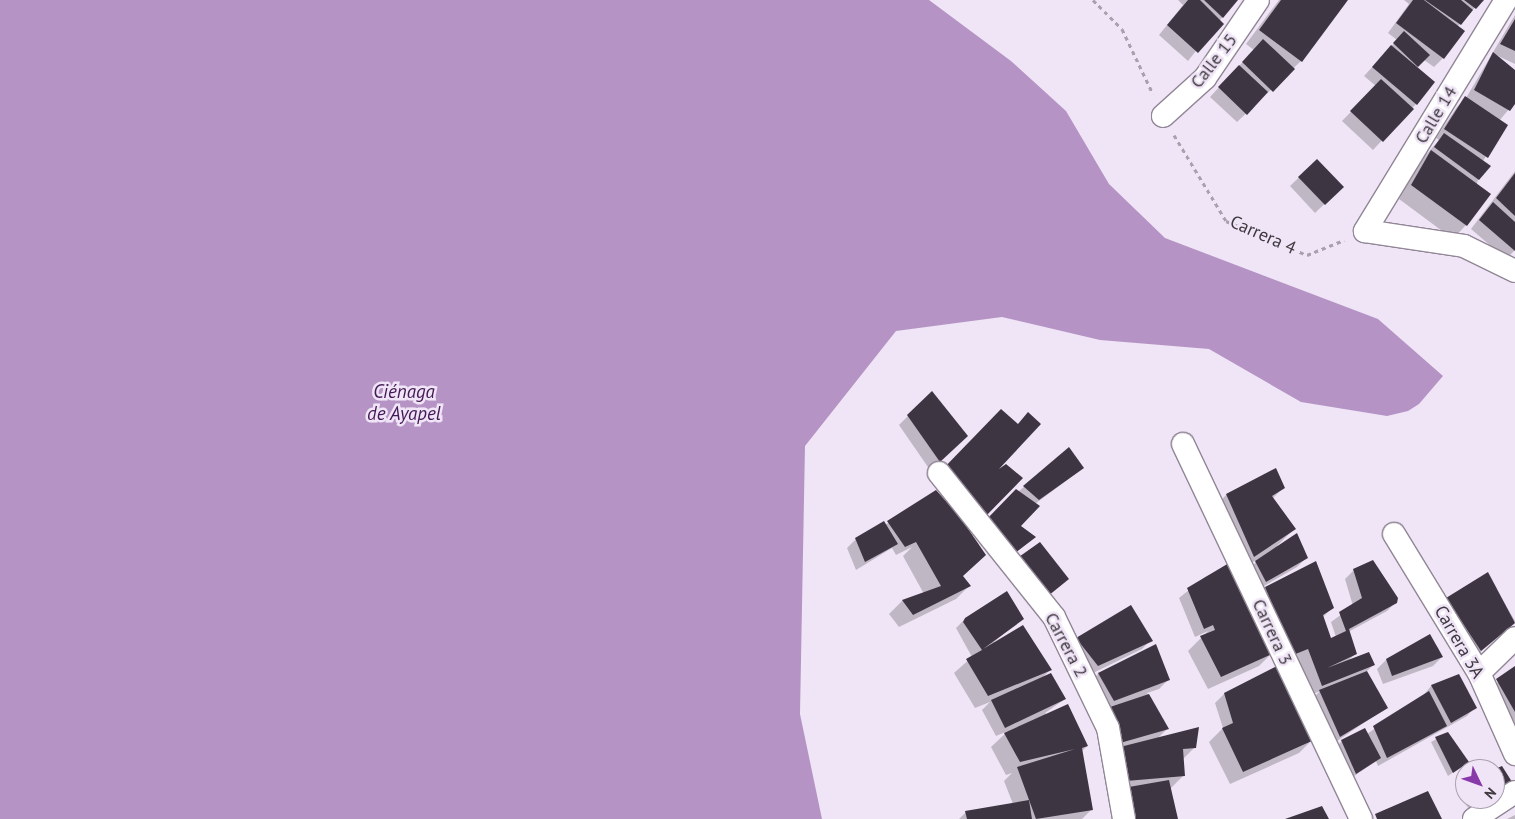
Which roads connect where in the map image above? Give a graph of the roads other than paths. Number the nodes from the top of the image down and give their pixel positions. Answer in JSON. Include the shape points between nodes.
{"nodes":[{"id":1,"x":1258,"y":0,"type":"edge"},
{"id":2,"x":1506,"y":0,"type":"edge"},
{"id":3,"x":1163,"y":116,"type":"road end"},
{"id":4,"x":1515,"y":271,"type":"edge"},
{"id":5,"x":1183,"y":444,"type":"dead end"},
{"id":6,"x":939,"y":473,"type":"dead end"},
{"id":7,"x":1394,"y":534,"type":"dead end"},
{"id":8,"x":1515,"y":638,"type":"edge"},
{"id":9,"x":1479,"y":673,"type":"junction"},
{"id":10,"x":1515,"y":754,"type":"edge"},
{"id":11,"x":1515,"y":792,"type":"edge"},
{"id":12,"x":1124,"y":819,"type":"edge"},
{"id":13,"x":1361,"y":819,"type":"edge"},
{"id":14,"x":1474,"y":819,"type":"edge"}],
"edges":[{"from":1,"to":3,"type":"street","name":"Calle 15","via":[[1205,78]]},
{"from":2,"to":4,"type":"street","name":"Calle 14","via":[[1365,231],[1464,246]]},
{"from":5,"to":13,"type":"street","name":"Carrera 3"},
{"from":6,"to":12,"type":"street","name":"Carrera 2","via":[[1054,617],[1108,728]]},
{"from":7,"to":9,"type":"street","name":"Carrera 3A"},
{"from":8,"to":9,"type":"street"},
{"from":9,"to":10,"type":"street","name":"Carrera 3A"},
{"from":11,"to":14,"type":"street"}]}
